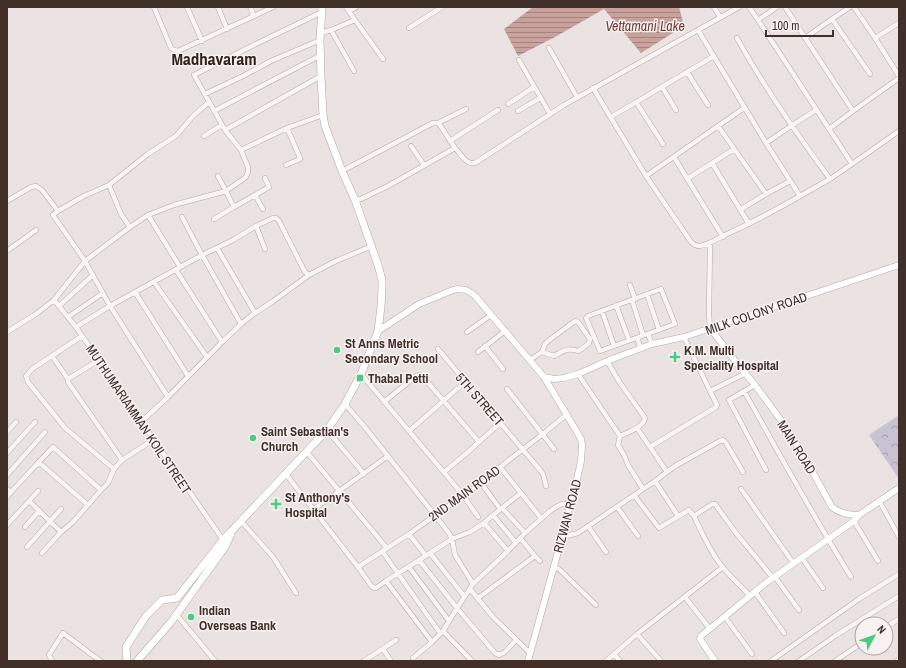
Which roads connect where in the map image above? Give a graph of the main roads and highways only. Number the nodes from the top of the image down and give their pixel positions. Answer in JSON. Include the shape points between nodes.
{"nodes":[{"id":1,"x":322,"y":9,"type":"edge"},
{"id":2,"x":232,"y":530,"type":"junction"},
{"id":3,"x":127,"y":661,"type":"edge"},
{"id":4,"x":138,"y":661,"type":"edge"}],
"edges":[{"from":1,"to":2,"type":"main road","via":[[323,115],[372,246],[382,280],[382,307],[378,331],[361,374],[327,430]]},
{"from":2,"to":3,"type":"main road","via":[[177,598],[162,600],[146,616],[126,647]]},
{"from":2,"to":4,"type":"main road","via":[[225,547]]}]}
